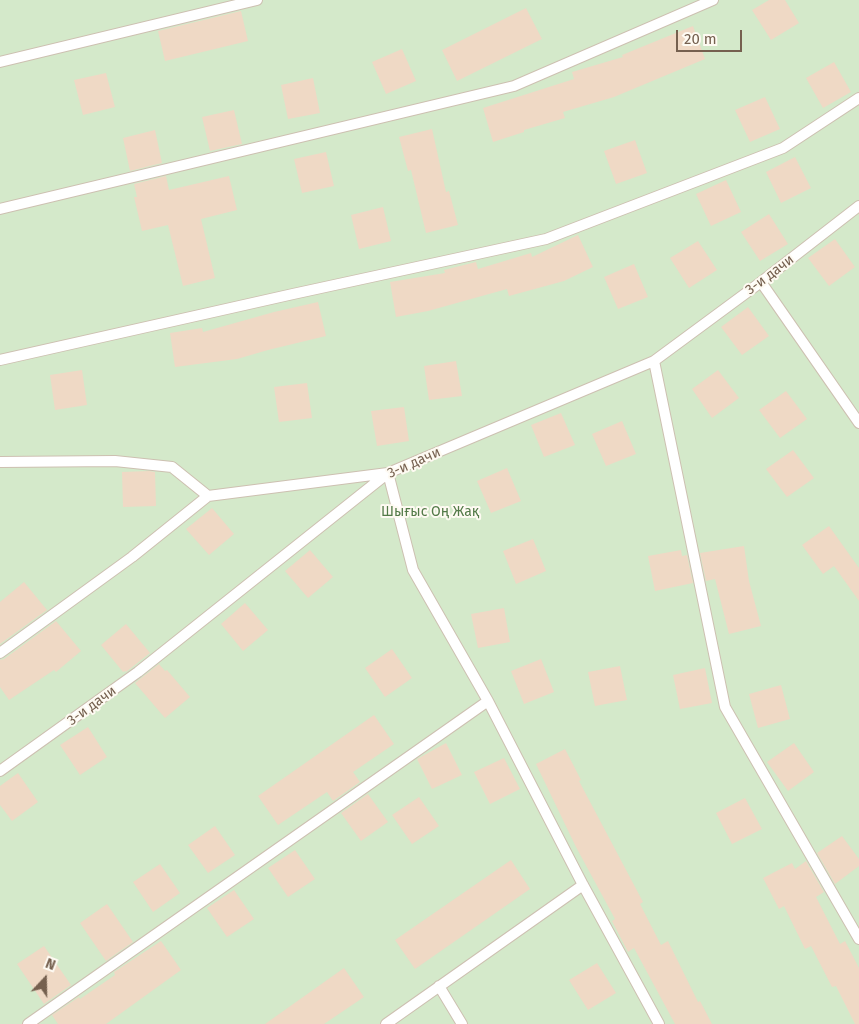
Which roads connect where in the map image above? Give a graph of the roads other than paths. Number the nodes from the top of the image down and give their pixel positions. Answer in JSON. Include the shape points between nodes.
{"nodes":[{"id":1,"x":258,"y":0,"type":"edge"},
{"id":2,"x":713,"y":0,"type":"edge"},
{"id":3,"x":0,"y":62,"type":"edge"},
{"id":4,"x":859,"y":98,"type":"edge"},
{"id":5,"x":859,"y":206,"type":"edge"},
{"id":6,"x":0,"y":209,"type":"edge"},
{"id":7,"x":761,"y":282,"type":"junction"},
{"id":8,"x":0,"y":360,"type":"edge"},
{"id":9,"x":654,"y":361,"type":"junction"},
{"id":10,"x":859,"y":423,"type":"edge"},
{"id":11,"x":0,"y":462,"type":"edge"},
{"id":12,"x":388,"y":473,"type":"junction"},
{"id":13,"x":208,"y":496,"type":"junction"},
{"id":14,"x":0,"y":653,"type":"edge"},
{"id":15,"x":488,"y":701,"type":"junction"},
{"id":16,"x":0,"y":772,"type":"edge"},
{"id":17,"x":583,"y":884,"type":"junction"},
{"id":18,"x":859,"y":939,"type":"edge"},
{"id":19,"x":439,"y":986,"type":"junction"},
{"id":20,"x":28,"y":1024,"type":"edge"},
{"id":21,"x":386,"y":1024,"type":"edge"},
{"id":22,"x":462,"y":1024,"type":"edge"},
{"id":23,"x":659,"y":1024,"type":"edge"}],
"edges":[{"from":1,"to":3,"type":"lane"},
{"from":2,"to":6,"type":"lane","via":[[514,86]]},
{"from":4,"to":8,"type":"lane","via":[[783,148],[546,239]]},
{"from":5,"to":7,"type":"lane","name":"3-и дачи"},
{"from":7,"to":9,"type":"lane","name":"3-и дачи"},
{"from":7,"to":10,"type":"lane"},
{"from":9,"to":12,"type":"lane","name":"3-и дачи"},
{"from":9,"to":18,"type":"lane","via":[[725,707]]},
{"from":11,"to":13,"type":"lane","via":[[115,461],[172,467]]},
{"from":12,"to":13,"type":"lane"},
{"from":12,"to":15,"type":"lane","via":[[413,570]]},
{"from":12,"to":16,"type":"lane","name":"3-и дачи","via":[[138,672]]},
{"from":13,"to":14,"type":"lane","via":[[132,557]]},
{"from":15,"to":17,"type":"lane"},
{"from":15,"to":20,"type":"lane"},
{"from":17,"to":19,"type":"lane"},
{"from":17,"to":23,"type":"lane"},
{"from":19,"to":21,"type":"lane"},
{"from":19,"to":22,"type":"lane"}]}
